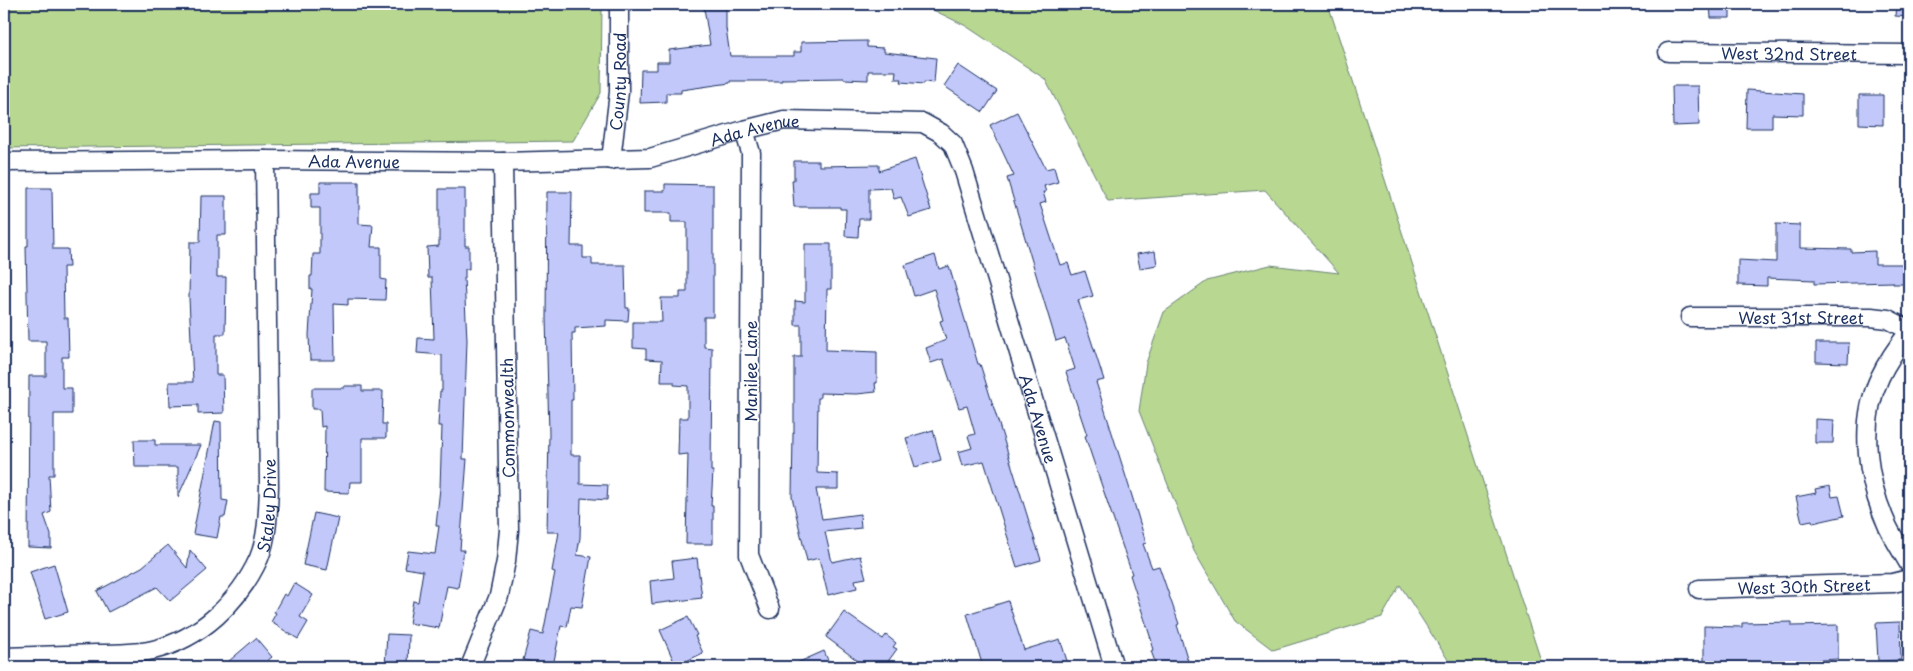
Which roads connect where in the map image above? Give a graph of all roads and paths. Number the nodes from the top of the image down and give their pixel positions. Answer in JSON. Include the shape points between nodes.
{"nodes":[{"id":1,"x":619,"y":4,"type":"edge"},
{"id":2,"x":1668,"y":52,"type":"dead end"},
{"id":3,"x":1909,"y":54,"type":"edge"},
{"id":4,"x":744,"y":130,"type":"junction"},
{"id":5,"x":265,"y":160,"type":"junction"},
{"id":6,"x":611,"y":160,"type":"junction"},
{"id":7,"x":4,"y":162,"type":"edge"},
{"id":8,"x":503,"y":162,"type":"junction"},
{"id":9,"x":1690,"y":317,"type":"dead end"},
{"id":10,"x":1909,"y":331,"type":"edge"},
{"id":11,"x":1909,"y":564,"type":"edge"},
{"id":12,"x":1909,"y":579,"type":"edge"},
{"id":13,"x":1699,"y":589,"type":"dead end"},
{"id":14,"x":770,"y":609,"type":"dead end"},
{"id":15,"x":4,"y":657,"type":"edge"},
{"id":16,"x":470,"y":667,"type":"edge"},
{"id":17,"x":1114,"y":667,"type":"edge"}],
"edges":[{"from":1,"to":6,"type":"street","name":"County Road","via":[[619,92]]},
{"from":2,"to":3,"type":"street","name":"West 32nd Street"},
{"from":4,"to":6,"type":"street","name":"Ada Avenue","via":[[650,158]]},
{"from":4,"to":14,"type":"street","name":"Manilee Lane","via":[[751,153],[750,555]]},
{"from":4,"to":17,"type":"street","name":"Ada Avenue","via":[[784,120],[922,123],[953,144]]},
{"from":5,"to":7,"type":"street","name":"Ada Avenue"},
{"from":5,"to":8,"type":"street","name":"Ada Avenue"},
{"from":5,"to":15,"type":"street","name":"Staley Drive","via":[[269,486],[267,529],[259,557],[242,587],[226,606],[204,628],[176,642],[152,650],[119,654]]},
{"from":6,"to":8,"type":"street","name":"Ada Avenue"},
{"from":8,"to":16,"type":"street","name":"Commonwealth","via":[[509,530],[498,596]]},
{"from":9,"to":10,"type":"street","name":"West 31st Street","via":[[1871,316],[1888,319]]},
{"from":10,"to":11,"type":"street","via":[[1879,378],[1871,404],[1867,445],[1870,471],[1883,514]]},
{"from":12,"to":13,"type":"street","name":"West 30th Street","via":[[1893,584]]}]}
